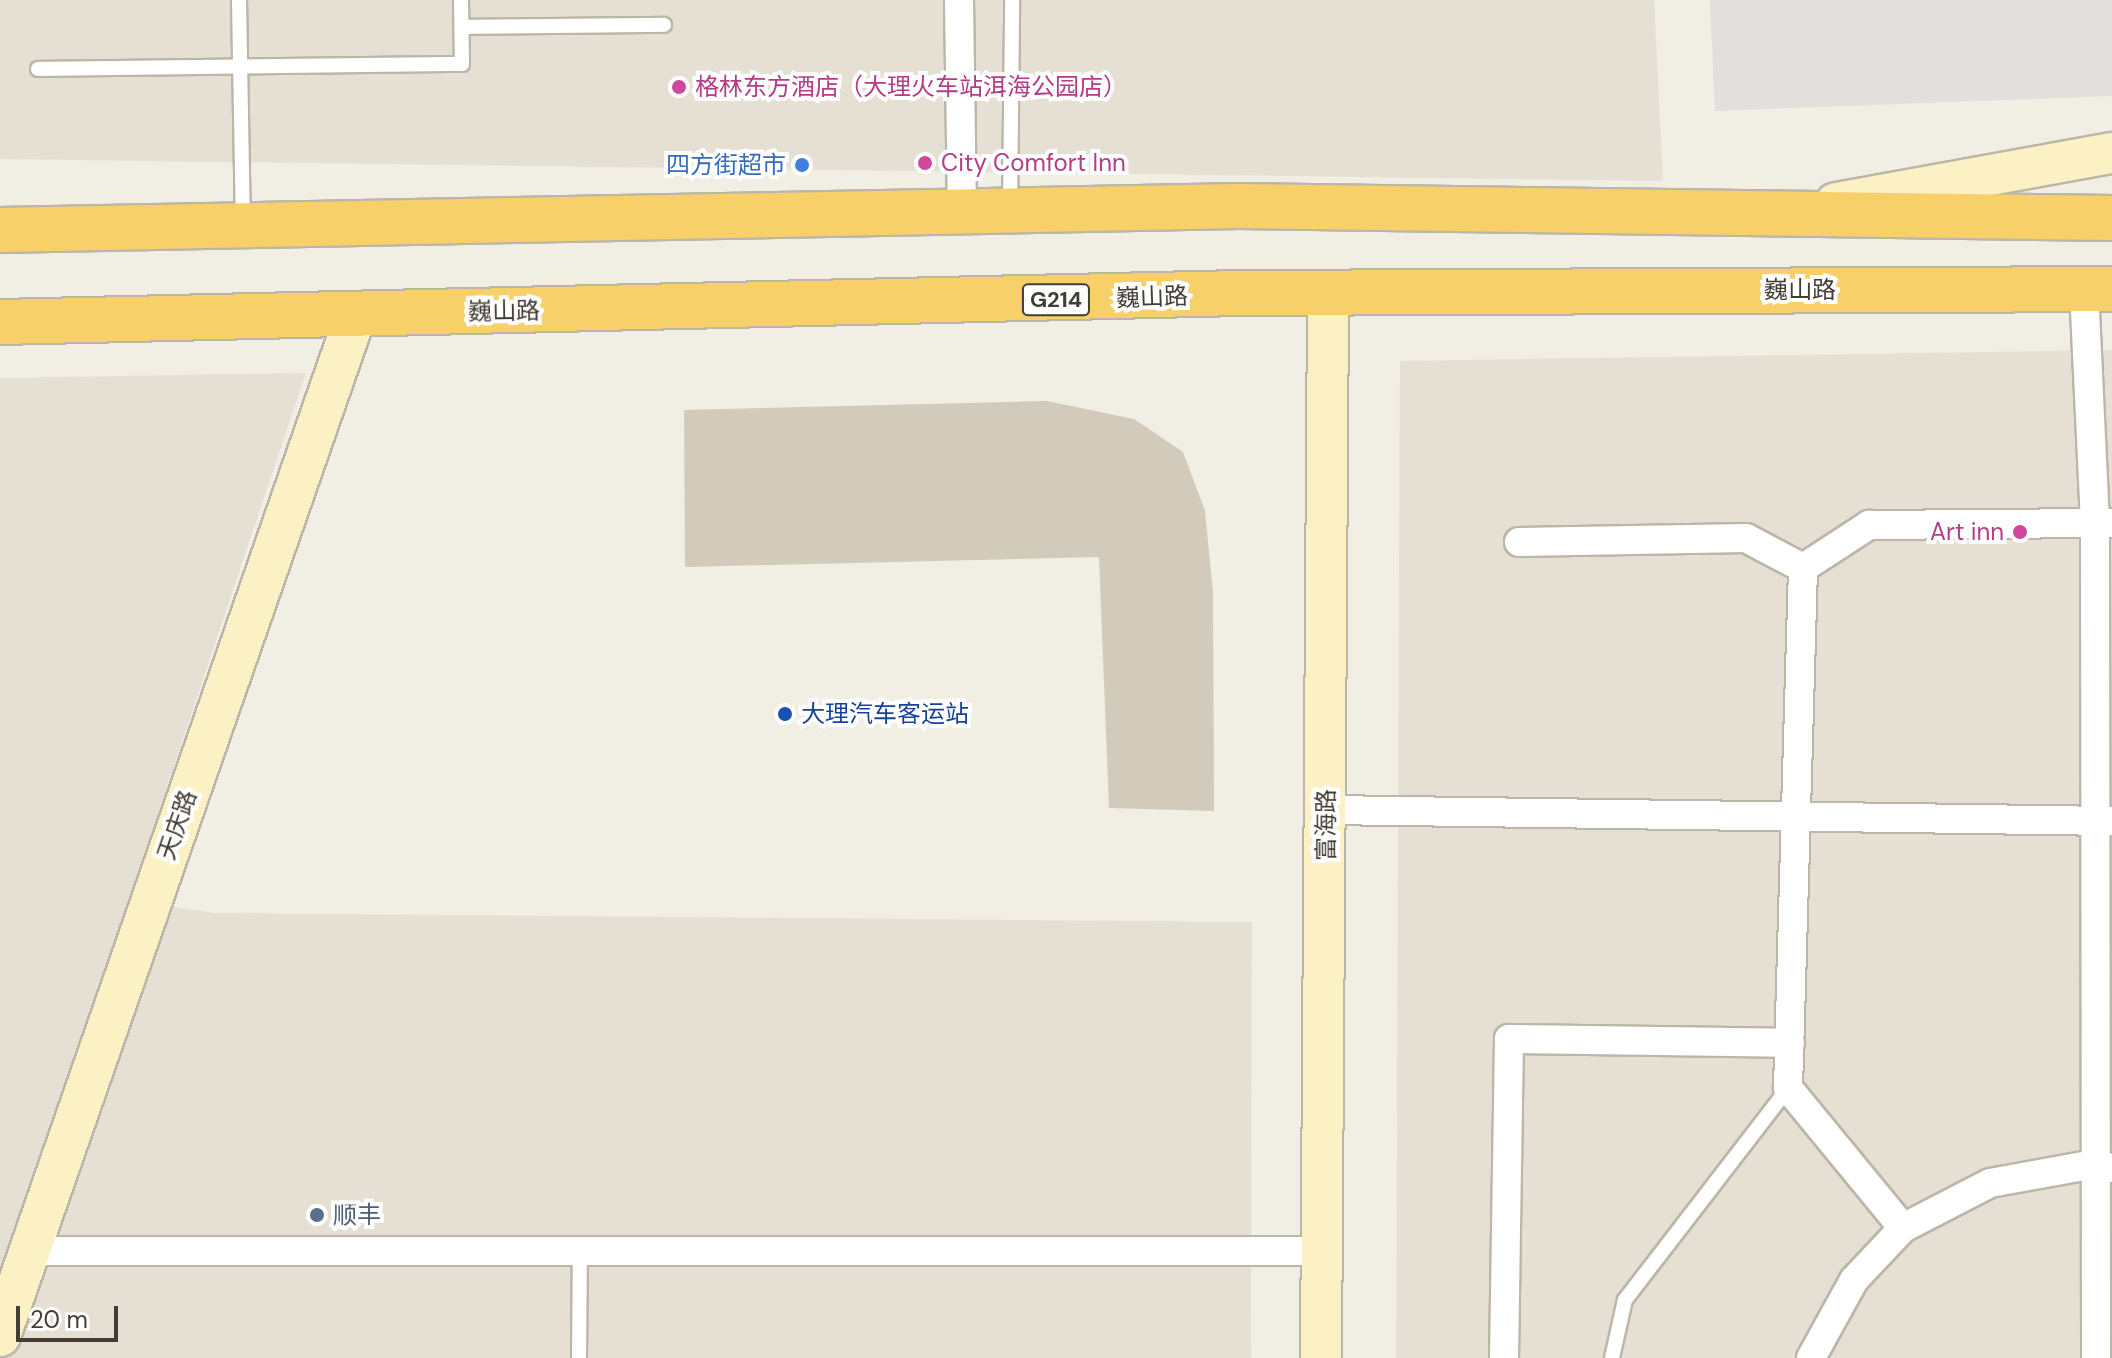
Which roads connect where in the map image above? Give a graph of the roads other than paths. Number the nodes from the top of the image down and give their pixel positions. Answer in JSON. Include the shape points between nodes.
{"nodes":[{"id":1,"x":239,"y":0,"type":"edge"},
{"id":2,"x":461,"y":0,"type":"edge"},
{"id":3,"x":959,"y":0,"type":"edge"},
{"id":4,"x":1012,"y":0,"type":"edge"},
{"id":5,"x":664,"y":25,"type":"dead end"},
{"id":6,"x":462,"y":27,"type":"junction"},
{"id":7,"x":240,"y":65,"type":"junction"},
{"id":8,"x":38,"y":69,"type":"dead end"},
{"id":9,"x":2112,"y":153,"type":"edge"},
{"id":10,"x":1010,"y":210,"type":"junction"},
{"id":11,"x":962,"y":211,"type":"junction"},
{"id":12,"x":1771,"y":213,"type":"junction"},
{"id":13,"x":2112,"y":218,"type":"edge"},
{"id":14,"x":243,"y":225,"type":"junction"},
{"id":15,"x":0,"y":230,"type":"edge"},
{"id":16,"x":2098,"y":289,"type":"edge"},
{"id":17,"x":1328,"y":293,"type":"junction"},
{"id":18,"x":356,"y":314,"type":"junction"},
{"id":19,"x":0,"y":322,"type":"edge"},
{"id":20,"x":2104,"y":523,"type":"edge"},
{"id":21,"x":1519,"y":542,"type":"dead end"},
{"id":22,"x":1803,"y":568,"type":"junction"},
{"id":23,"x":1326,"y":810,"type":"junction"},
{"id":24,"x":1795,"y":818,"type":"junction"},
{"id":25,"x":2104,"y":821,"type":"edge"},
{"id":26,"x":1790,"y":1043,"type":"junction"},
{"id":27,"x":1788,"y":1088,"type":"junction"},
{"id":28,"x":2104,"y":1166,"type":"edge"},
{"id":29,"x":1903,"y":1228,"type":"junction"},
{"id":30,"x":580,"y":1247,"type":"junction"},
{"id":31,"x":28,"y":1251,"type":"junction"},
{"id":32,"x":1322,"y":1251,"type":"junction"},
{"id":33,"x":0,"y":1336,"type":"edge"},
{"id":34,"x":579,"y":1358,"type":"edge"},
{"id":35,"x":1321,"y":1358,"type":"edge"},
{"id":36,"x":1504,"y":1358,"type":"edge"},
{"id":37,"x":1612,"y":1358,"type":"edge"},
{"id":38,"x":1811,"y":1358,"type":"edge"},
{"id":39,"x":2096,"y":1358,"type":"edge"}],
"edges":[{"from":1,"to":7,"type":"lane"},
{"from":2,"to":6,"type":"lane"},
{"from":3,"to":11,"type":"street"},
{"from":4,"to":10,"type":"lane"},
{"from":5,"to":6,"type":"lane"},
{"from":6,"to":7,"type":"lane","via":[[462,64]]},
{"from":7,"to":8,"type":"lane"},
{"from":7,"to":14,"type":"lane"},
{"from":9,"to":12,"type":"street"},
{"from":10,"to":11,"type":"highway"},
{"from":10,"to":12,"type":"highway"},
{"from":11,"to":14,"type":"highway"},
{"from":12,"to":13,"type":"highway"},
{"from":14,"to":15,"type":"highway"},
{"from":16,"to":17,"type":"highway","name":"巍山路","number":"G214"},
{"from":16,"to":20,"type":"street"},
{"from":17,"to":18,"type":"highway","name":"巍山路","number":"G214"},
{"from":17,"to":23,"type":"street","name":"富海路"},
{"from":18,"to":19,"type":"highway","name":"巍山路","number":"G214"},
{"from":18,"to":31,"type":"street","name":"天庆路"},
{"from":20,"to":22,"type":"street","via":[[1869,525]]},
{"from":20,"to":25,"type":"street"},
{"from":21,"to":22,"type":"street","via":[[1746,538]]},
{"from":22,"to":24,"type":"street"},
{"from":23,"to":24,"type":"street"},
{"from":23,"to":32,"type":"street","name":"富海路"},
{"from":24,"to":25,"type":"street"},
{"from":24,"to":26,"type":"street"},
{"from":25,"to":28,"type":"street"},
{"from":26,"to":27,"type":"street"},
{"from":26,"to":36,"type":"street","via":[[1509,1039]]},
{"from":27,"to":29,"type":"street"},
{"from":27,"to":37,"type":"lane","via":[[1625,1300]]},
{"from":28,"to":29,"type":"street","via":[[1990,1183]]},
{"from":28,"to":39,"type":"street"},
{"from":29,"to":38,"type":"street","via":[[1854,1280]]},
{"from":30,"to":31,"type":"street"},
{"from":30,"to":32,"type":"street"},
{"from":30,"to":34,"type":"lane"},
{"from":31,"to":33,"type":"street","name":"天庆路"},
{"from":32,"to":35,"type":"street","name":"富海路"}]}
